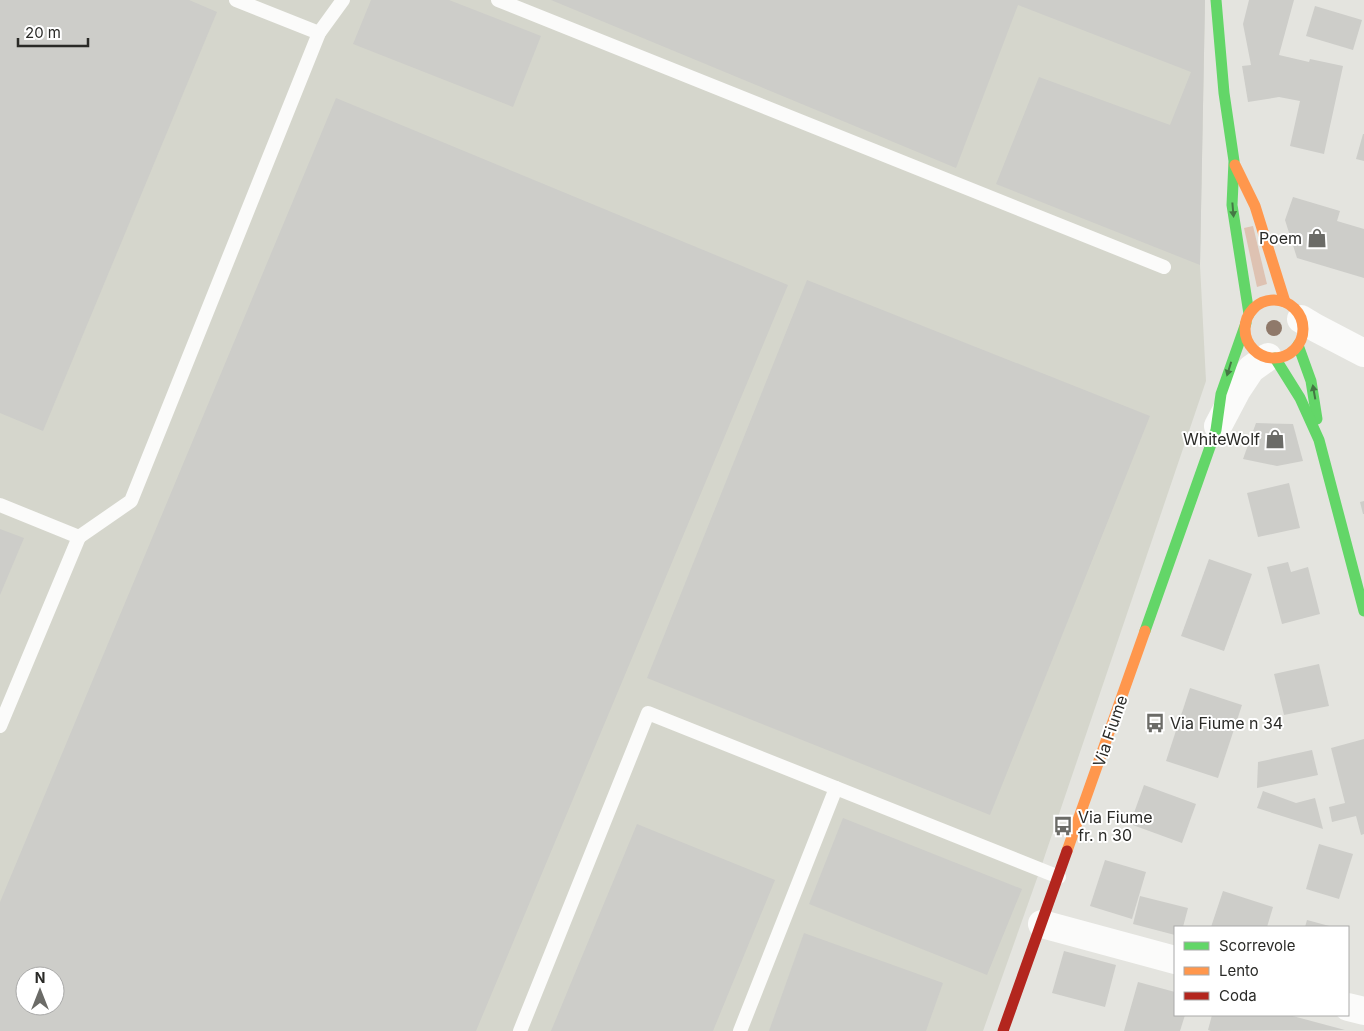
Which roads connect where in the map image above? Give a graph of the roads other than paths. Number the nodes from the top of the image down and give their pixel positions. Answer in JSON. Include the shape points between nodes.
{"nodes":[{"id":1,"x":236,"y":0,"type":"edge"},
{"id":2,"x":343,"y":0,"type":"edge"},
{"id":3,"x":498,"y":0,"type":"edge"},
{"id":4,"x":1216,"y":0,"type":"edge"},
{"id":5,"x":320,"y":33,"type":"junction"},
{"id":6,"x":1234,"y":161,"type":"junction"},
{"id":7,"x":1164,"y":266,"type":"dead end"},
{"id":8,"x":1247,"y":318,"type":"junction"},
{"id":9,"x":1285,"y":336,"type":"junction"},
{"id":10,"x":1364,"y":354,"type":"edge"},
{"id":11,"x":1216,"y":430,"type":"junction"},
{"id":12,"x":1319,"y":440,"type":"junction"},
{"id":13,"x":0,"y":505,"type":"edge"},
{"id":14,"x":79,"y":537,"type":"junction"},
{"id":15,"x":1364,"y":611,"type":"edge"},
{"id":16,"x":0,"y":726,"type":"edge"},
{"id":17,"x":836,"y":788,"type":"junction"},
{"id":18,"x":1058,"y":877,"type":"junction"},
{"id":19,"x":1042,"y":924,"type":"junction"},
{"id":20,"x":1174,"y":960,"type":"edge"},
{"id":21,"x":1349,"y":1007,"type":"edge"},
{"id":22,"x":1364,"y":1011,"type":"edge"},
{"id":23,"x":520,"y":1031,"type":"edge"},
{"id":24,"x":740,"y":1031,"type":"edge"},
{"id":25,"x":1003,"y":1031,"type":"edge"}],
"edges":[{"from":1,"to":5,"type":"lane"},
{"from":2,"to":5,"type":"lane"},
{"from":3,"to":7,"type":"lane"},
{"from":4,"to":6,"type":"street"},
{"from":5,"to":14,"type":"lane","via":[[131,501]]},
{"from":6,"to":8,"type":"street","one_way":true,"via":[[1232,205]]},
{"from":6,"to":9,"type":"street","via":[[1255,206]]},
{"from":8,"to":9,"type":"street","via":[[1254,307],[1269,300]]},
{"from":8,"to":9,"type":"street","via":[[1246,334],[1258,353]]},
{"from":8,"to":11,"type":"street","name":"Via Fiume","one_way":true,"via":[[1221,394]]},
{"from":9,"to":10,"type":"street"},
{"from":9,"to":11,"type":"street","name":"Via Fiume","via":[[1251,369]]},
{"from":9,"to":12,"type":"street","via":[[1300,398]]},
{"from":12,"to":9,"type":"street","one_way":true,"via":[[1310,372]]},
{"from":11,"to":18,"type":"street","name":"Via Fiume"},
{"from":12,"to":15,"type":"street"},
{"from":13,"to":14,"type":"lane"},
{"from":14,"to":16,"type":"lane"},
{"from":17,"to":18,"type":"lane"},
{"from":17,"to":23,"type":"lane","via":[[648,713]]},
{"from":17,"to":24,"type":"lane"},
{"from":18,"to":19,"type":"street","name":"Via Fiume"},
{"from":19,"to":20,"type":"street"},
{"from":19,"to":25,"type":"street","name":"Via Fiume"},
{"from":21,"to":22,"type":"street"}]}
